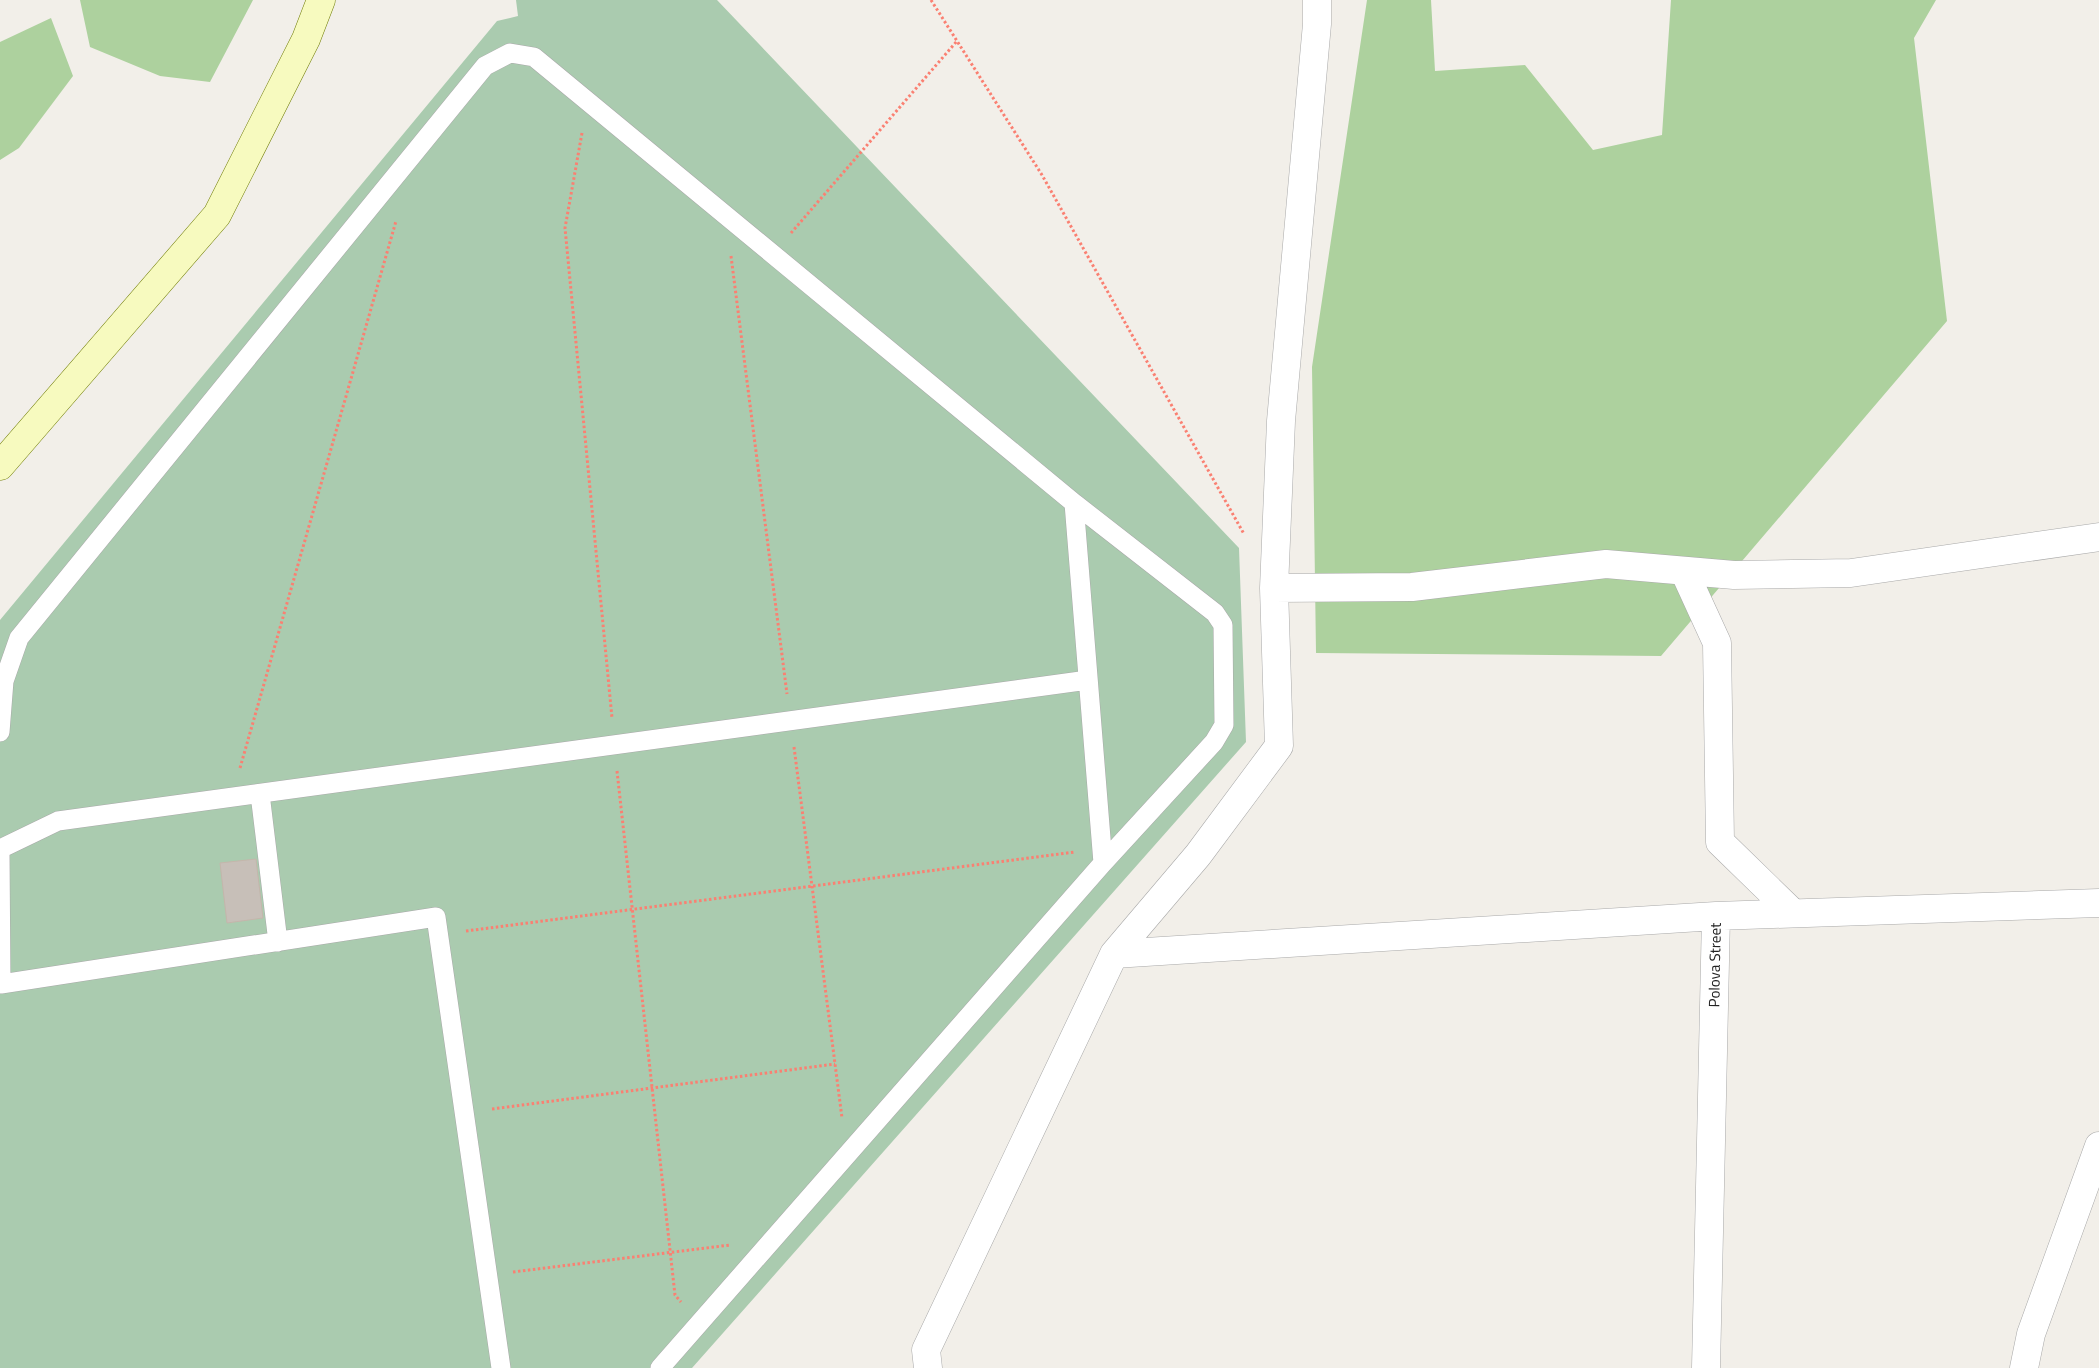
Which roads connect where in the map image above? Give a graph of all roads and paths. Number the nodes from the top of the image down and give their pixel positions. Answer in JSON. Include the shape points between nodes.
{"nodes":[{"id":1,"x":321,"y":0,"type":"edge"},
{"id":2,"x":931,"y":0,"type":"edge"},
{"id":3,"x":1317,"y":0,"type":"edge"},
{"id":4,"x":957,"y":40,"type":"junction"},
{"id":5,"x":725,"y":215,"type":"junction"},
{"id":6,"x":396,"y":220,"type":"dead end"},
{"id":7,"x":773,"y":254,"type":"junction"},
{"id":8,"x":0,"y":466,"type":"edge"},
{"id":9,"x":1074,"y":504,"type":"junction"},
{"id":10,"x":1245,"y":537,"type":"dead end"},
{"id":11,"x":2099,"y":537,"type":"edge"},
{"id":12,"x":1684,"y":571,"type":"junction"},
{"id":13,"x":1274,"y":588,"type":"junction"},
{"id":14,"x":1088,"y":680,"type":"junction"},
{"id":15,"x":791,"y":721,"type":"junction"},
{"id":16,"x":0,"y":732,"type":"edge"},
{"id":17,"x":260,"y":794,"type":"junction"},
{"id":18,"x":231,"y":797,"type":"junction"},
{"id":19,"x":0,"y":850,"type":"edge"},
{"id":20,"x":1103,"y":856,"type":"junction"},
{"id":21,"x":812,"y":886,"type":"junction"},
{"id":22,"x":2099,"y":903,"type":"edge"},
{"id":23,"x":1793,"y":913,"type":"junction"},
{"id":24,"x":1716,"y":916,"type":"junction"},
{"id":25,"x":438,"y":934,"type":"junction"},
{"id":26,"x":278,"y":942,"type":"junction"},
{"id":27,"x":1114,"y":954,"type":"junction"},
{"id":28,"x":835,"y":1064,"type":"junction"},
{"id":29,"x":464,"y":1113,"type":"junction"},
{"id":30,"x":2099,"y":1146,"type":"edge"},
{"id":31,"x":847,"y":1156,"type":"junction"},
{"id":32,"x":772,"y":1240,"type":"junction"},
{"id":33,"x":488,"y":1275,"type":"junction"},
{"id":34,"x":501,"y":1368,"type":"edge"},
{"id":35,"x":660,"y":1368,"type":"edge"},
{"id":36,"x":928,"y":1368,"type":"edge"},
{"id":37,"x":1706,"y":1368,"type":"edge"},
{"id":38,"x":2024,"y":1368,"type":"edge"}],
"edges":[{"from":1,"to":8,"type":"street","via":[[306,39],[217,215]]},
{"from":2,"to":4,"type":"path"},
{"from":3,"to":13,"type":"street","via":[[1281,421]]},
{"from":4,"to":7,"type":"path"},
{"from":4,"to":10,"type":"path","via":[[1042,176]]},
{"from":5,"to":7,"type":"lane"},
{"from":5,"to":15,"type":"path"},
{"from":5,"to":16,"type":"lane","via":[[534,57],[510,53],[485,66],[19,638],[4,681]]},
{"from":6,"to":18,"type":"path"},
{"from":7,"to":9,"type":"lane"},
{"from":9,"to":14,"type":"lane"},
{"from":9,"to":20,"type":"lane","via":[[1215,613],[1223,625],[1224,725],[1214,742]]},
{"from":11,"to":12,"type":"street","via":[[1850,573],[1734,575]]},
{"from":12,"to":13,"type":"street","via":[[1606,564],[1412,587]]},
{"from":12,"to":23,"type":"street","via":[[1717,643],[1720,842]]},
{"from":13,"to":27,"type":"street","via":[[1280,746],[1198,855]]},
{"from":14,"to":15,"type":"lane"},
{"from":14,"to":20,"type":"lane"},
{"from":15,"to":17,"type":"lane"},
{"from":15,"to":21,"type":"path"},
{"from":17,"to":18,"type":"lane"},
{"from":17,"to":26,"type":"lane"},
{"from":18,"to":19,"type":"lane","via":[[58,821]]},
{"from":19,"to":26,"type":"lane","via":[[1,984]]},
{"from":20,"to":21,"type":"path"},
{"from":20,"to":31,"type":"lane"},
{"from":21,"to":25,"type":"path"},
{"from":21,"to":28,"type":"path"},
{"from":22,"to":23,"type":"street","name":"Polova Street"},
{"from":23,"to":24,"type":"street","name":"Polova Street"},
{"from":24,"to":27,"type":"street"},
{"from":24,"to":37,"type":"street","name":"Polova Street"},
{"from":25,"to":26,"type":"lane","via":[[436,917]]},
{"from":25,"to":29,"type":"lane"},
{"from":27,"to":36,"type":"street","via":[[926,1350]]},
{"from":28,"to":29,"type":"path"},
{"from":28,"to":31,"type":"path"},
{"from":29,"to":33,"type":"lane"},
{"from":30,"to":38,"type":"street","via":[[2031,1334]]},
{"from":31,"to":32,"type":"lane"},
{"from":32,"to":33,"type":"path"},
{"from":32,"to":35,"type":"lane"},
{"from":33,"to":34,"type":"lane"}]}
